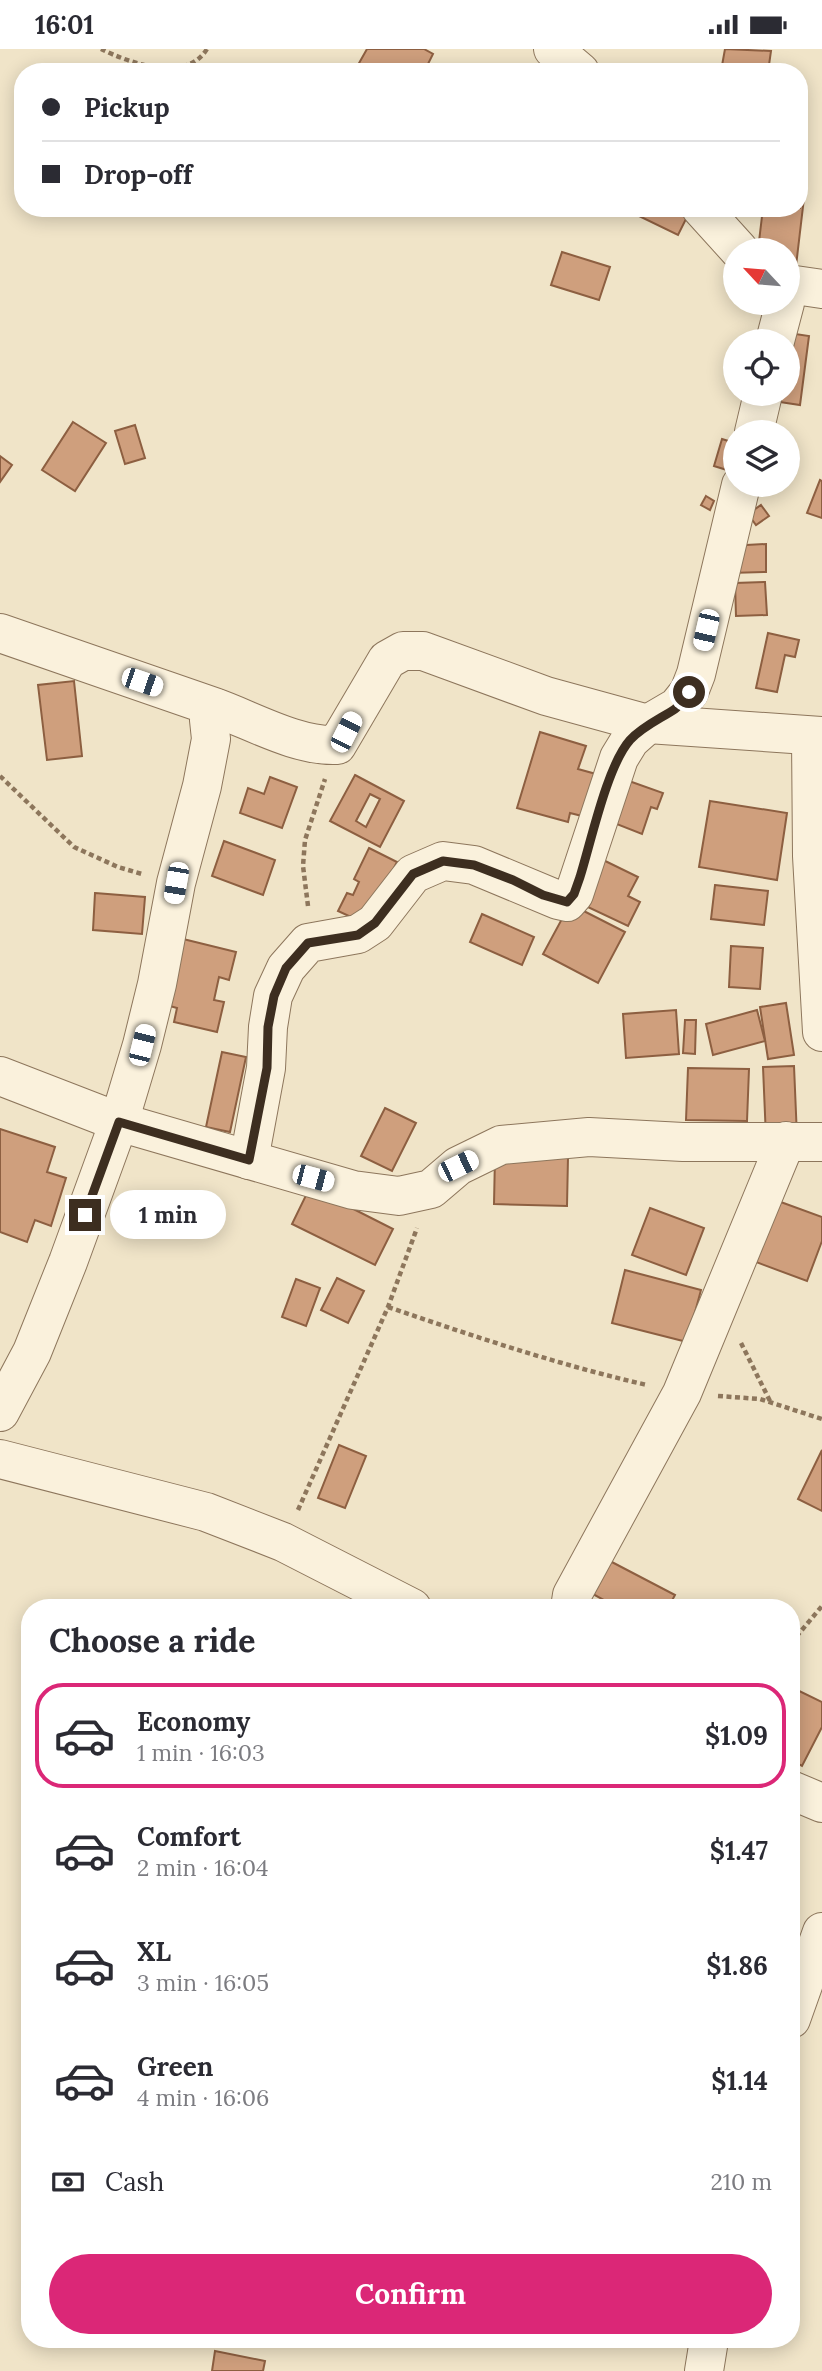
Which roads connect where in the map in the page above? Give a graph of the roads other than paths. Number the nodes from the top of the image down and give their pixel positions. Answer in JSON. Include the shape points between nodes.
{"nodes":[{"id":1,"x":553,"y":49,"type":"edge"},
{"id":2,"x":569,"y":63,"type":"edge"},
{"id":3,"x":709,"y":217,"type":"edge"},
{"id":4,"x":727,"y":238,"type":"edge"},
{"id":5,"x":738,"y":497,"type":"edge"},
{"id":6,"x":0,"y":633,"type":"edge"},
{"id":7,"x":216,"y":708,"type":"junction"},
{"id":8,"x":648,"y":724,"type":"junction"},
{"id":9,"x":816,"y":736,"type":"edge"},
{"id":10,"x":822,"y":1032,"type":"edge"},
{"id":11,"x":0,"y":1076,"type":"edge"},
{"id":12,"x":119,"y":1122,"type":"junction"},
{"id":13,"x":804,"y":1141,"type":"edge"},
{"id":14,"x":249,"y":1160,"type":"junction"},
{"id":15,"x":0,"y":1412,"type":"edge"},
{"id":16,"x":0,"y":1459,"type":"edge"},
{"id":17,"x":394,"y":1599,"type":"edge"},
{"id":18,"x":571,"y":1599,"type":"edge"},
{"id":19,"x":800,"y":1794,"type":"edge"},
{"id":20,"x":822,"y":1803,"type":"edge"},
{"id":21,"x":822,"y":1932,"type":"edge"},
{"id":22,"x":800,"y":1994,"type":"edge"},
{"id":23,"x":708,"y":2348,"type":"edge"},
{"id":24,"x":704,"y":2371,"type":"edge"}],
"edges":[{"from":1,"to":2,"type":"street"},
{"from":3,"to":4,"type":"street"},
{"from":5,"to":8,"type":"street","via":[[689,692],[677,707]]},
{"from":6,"to":7,"type":"street"},
{"from":7,"to":8,"type":"street","via":[[310,742],[337,745],[387,660],[403,651],[423,651],[546,697]]},
{"from":7,"to":12,"type":"street","via":[[209,720],[211,739],[202,786],[176,883],[157,984]]},
{"from":8,"to":9,"type":"street"},
{"from":8,"to":14,"type":"street","via":[[619,758],[574,894],[567,902],[474,865],[443,861],[413,874],[375,923],[358,935],[308,943],[286,968],[274,996],[267,1068]]},
{"from":9,"to":10,"type":"street","via":[[812,856]]},
{"from":11,"to":12,"type":"street"},
{"from":12,"to":14,"type":"street"},
{"from":12,"to":15,"type":"street","via":[[32,1352]]},
{"from":13,"to":14,"type":"street","via":[[589,1137],[501,1145],[458,1166],[431,1189],[398,1196],[353,1190]]},
{"from":13,"to":18,"type":"street","via":[[721,1301],[682,1393]]},
{"from":16,"to":17,"type":"street","via":[[206,1512],[283,1542]]},
{"from":19,"to":20,"type":"street"},
{"from":21,"to":22,"type":"street"},
{"from":23,"to":24,"type":"street"}]}
